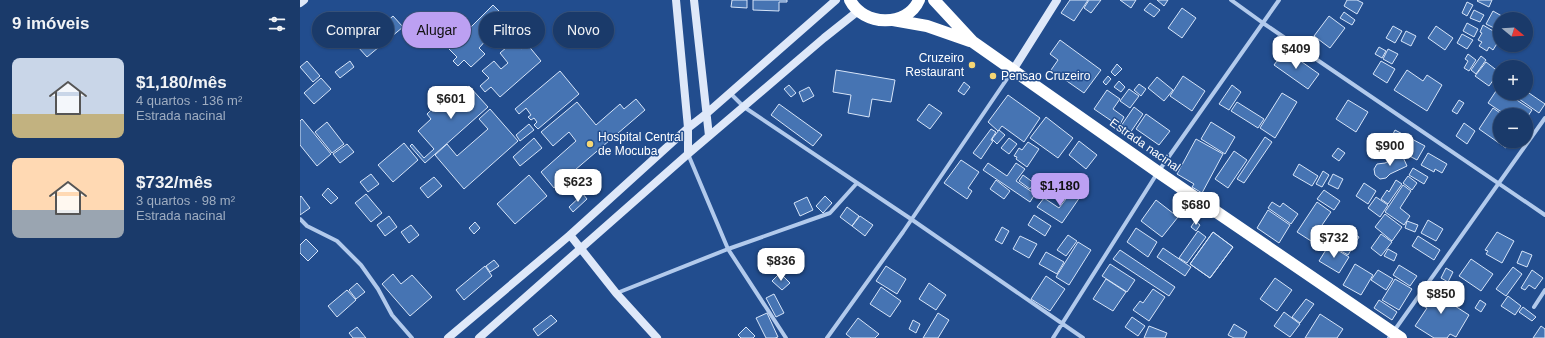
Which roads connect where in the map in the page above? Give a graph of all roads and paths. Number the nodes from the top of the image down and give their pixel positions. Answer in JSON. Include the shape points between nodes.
{"nodes":[{"id":1,"x":304,"y":0,"type":"edge"},
{"id":2,"x":676,"y":0,"type":"edge"},
{"id":3,"x":694,"y":0,"type":"edge"},
{"id":4,"x":836,"y":0,"type":"edge"},
{"id":5,"x":850,"y":0,"type":"edge"},
{"id":6,"x":918,"y":0,"type":"edge"},
{"id":7,"x":934,"y":0,"type":"edge"},
{"id":8,"x":1057,"y":0,"type":"edge"},
{"id":9,"x":1231,"y":0,"type":"edge"},
{"id":10,"x":1279,"y":0,"type":"edge"},
{"id":11,"x":300,"y":3,"type":"edge"},
{"id":12,"x":858,"y":11,"type":"junction"},
{"id":13,"x":893,"y":20,"type":"junction"},
{"id":14,"x":1263,"y":23,"type":"junction"},
{"id":15,"x":973,"y":42,"type":"junction"},
{"id":16,"x":1013,"y":70,"type":"junction"},
{"id":17,"x":730,"y":93,"type":"junction"},
{"id":18,"x":744,"y":108,"type":"junction"},
{"id":19,"x":706,"y":114,"type":"junction"},
{"id":20,"x":1545,"y":118,"type":"edge"},
{"id":21,"x":688,"y":128,"type":"junction"},
{"id":22,"x":709,"y":136,"type":"junction"},
{"id":23,"x":688,"y":154,"type":"junction"},
{"id":24,"x":1158,"y":172,"type":"junction"},
{"id":25,"x":857,"y":183,"type":"junction"},
{"id":26,"x":1499,"y":183,"type":"junction"},
{"id":27,"x":1545,"y":215,"type":"edge"},
{"id":28,"x":300,"y":219,"type":"edge"},
{"id":29,"x":911,"y":219,"type":"junction"},
{"id":30,"x":570,"y":235,"type":"junction"},
{"id":31,"x":581,"y":248,"type":"junction"},
{"id":32,"x":728,"y":249,"type":"junction"},
{"id":33,"x":1545,"y":290,"type":"edge"},
{"id":34,"x":616,"y":293,"type":"junction"},
{"id":35,"x":1534,"y":307,"type":"dead end"},
{"id":36,"x":1063,"y":323,"type":"junction"},
{"id":37,"x":1394,"y":336,"type":"edge"},
{"id":38,"x":412,"y":338,"type":"edge"},
{"id":39,"x":448,"y":338,"type":"edge"},
{"id":40,"x":479,"y":338,"type":"edge"},
{"id":41,"x":657,"y":338,"type":"edge"},
{"id":42,"x":786,"y":338,"type":"edge"},
{"id":43,"x":827,"y":338,"type":"edge"},
{"id":44,"x":1053,"y":338,"type":"edge"},
{"id":45,"x":1084,"y":338,"type":"edge"}],
"edges":[{"from":1,"to":11,"type":"street"},
{"from":2,"to":21,"type":"street"},
{"from":3,"to":19,"type":"street"},
{"from":4,"to":17,"type":"street"},
{"from":5,"to":12,"type":"highway"},
{"from":6,"to":13,"type":"highway","via":[[907,14]]},
{"from":7,"to":15,"type":"highway"},
{"from":8,"to":16,"type":"street"},
{"from":9,"to":14,"type":"street"},
{"from":10,"to":14,"type":"street"},
{"from":12,"to":13,"type":"highway","via":[[875,20]]},
{"from":12,"to":18,"type":"street"},
{"from":13,"to":15,"type":"highway","via":[[927,26]]},
{"from":14,"to":24,"type":"street"},
{"from":14,"to":26,"type":"street"},
{"from":15,"to":16,"type":"highway","name":"Estrada nacinal"},
{"from":16,"to":24,"type":"highway","name":"Estrada nacinal"},
{"from":16,"to":29,"type":"street"},
{"from":17,"to":18,"type":"street"},
{"from":17,"to":19,"type":"street"},
{"from":18,"to":22,"type":"street"},
{"from":18,"to":25,"type":"street"},
{"from":19,"to":21,"type":"street"},
{"from":19,"to":22,"type":"street"},
{"from":20,"to":26,"type":"street"},
{"from":21,"to":23,"type":"street"},
{"from":21,"to":30,"type":"street"},
{"from":22,"to":23,"type":"street"},
{"from":23,"to":31,"type":"street"},
{"from":23,"to":32,"type":"street"},
{"from":24,"to":36,"type":"street"},
{"from":24,"to":37,"type":"highway","name":"Estrada nacinal"},
{"from":25,"to":29,"type":"street"},
{"from":25,"to":32,"type":"street","via":[[830,213]]},
{"from":26,"to":27,"type":"street"},
{"from":26,"to":37,"type":"street"},
{"from":28,"to":38,"type":"street","via":[[307,226],[337,241],[361,264],[392,314]]},
{"from":29,"to":36,"type":"street"},
{"from":29,"to":43,"type":"street"},
{"from":30,"to":31,"type":"street"},
{"from":30,"to":39,"type":"street"},
{"from":31,"to":34,"type":"street"},
{"from":31,"to":40,"type":"street"},
{"from":32,"to":34,"type":"street"},
{"from":32,"to":42,"type":"street"},
{"from":33,"to":35,"type":"street"},
{"from":34,"to":41,"type":"street"},
{"from":36,"to":44,"type":"street"},
{"from":36,"to":45,"type":"street"}]}
